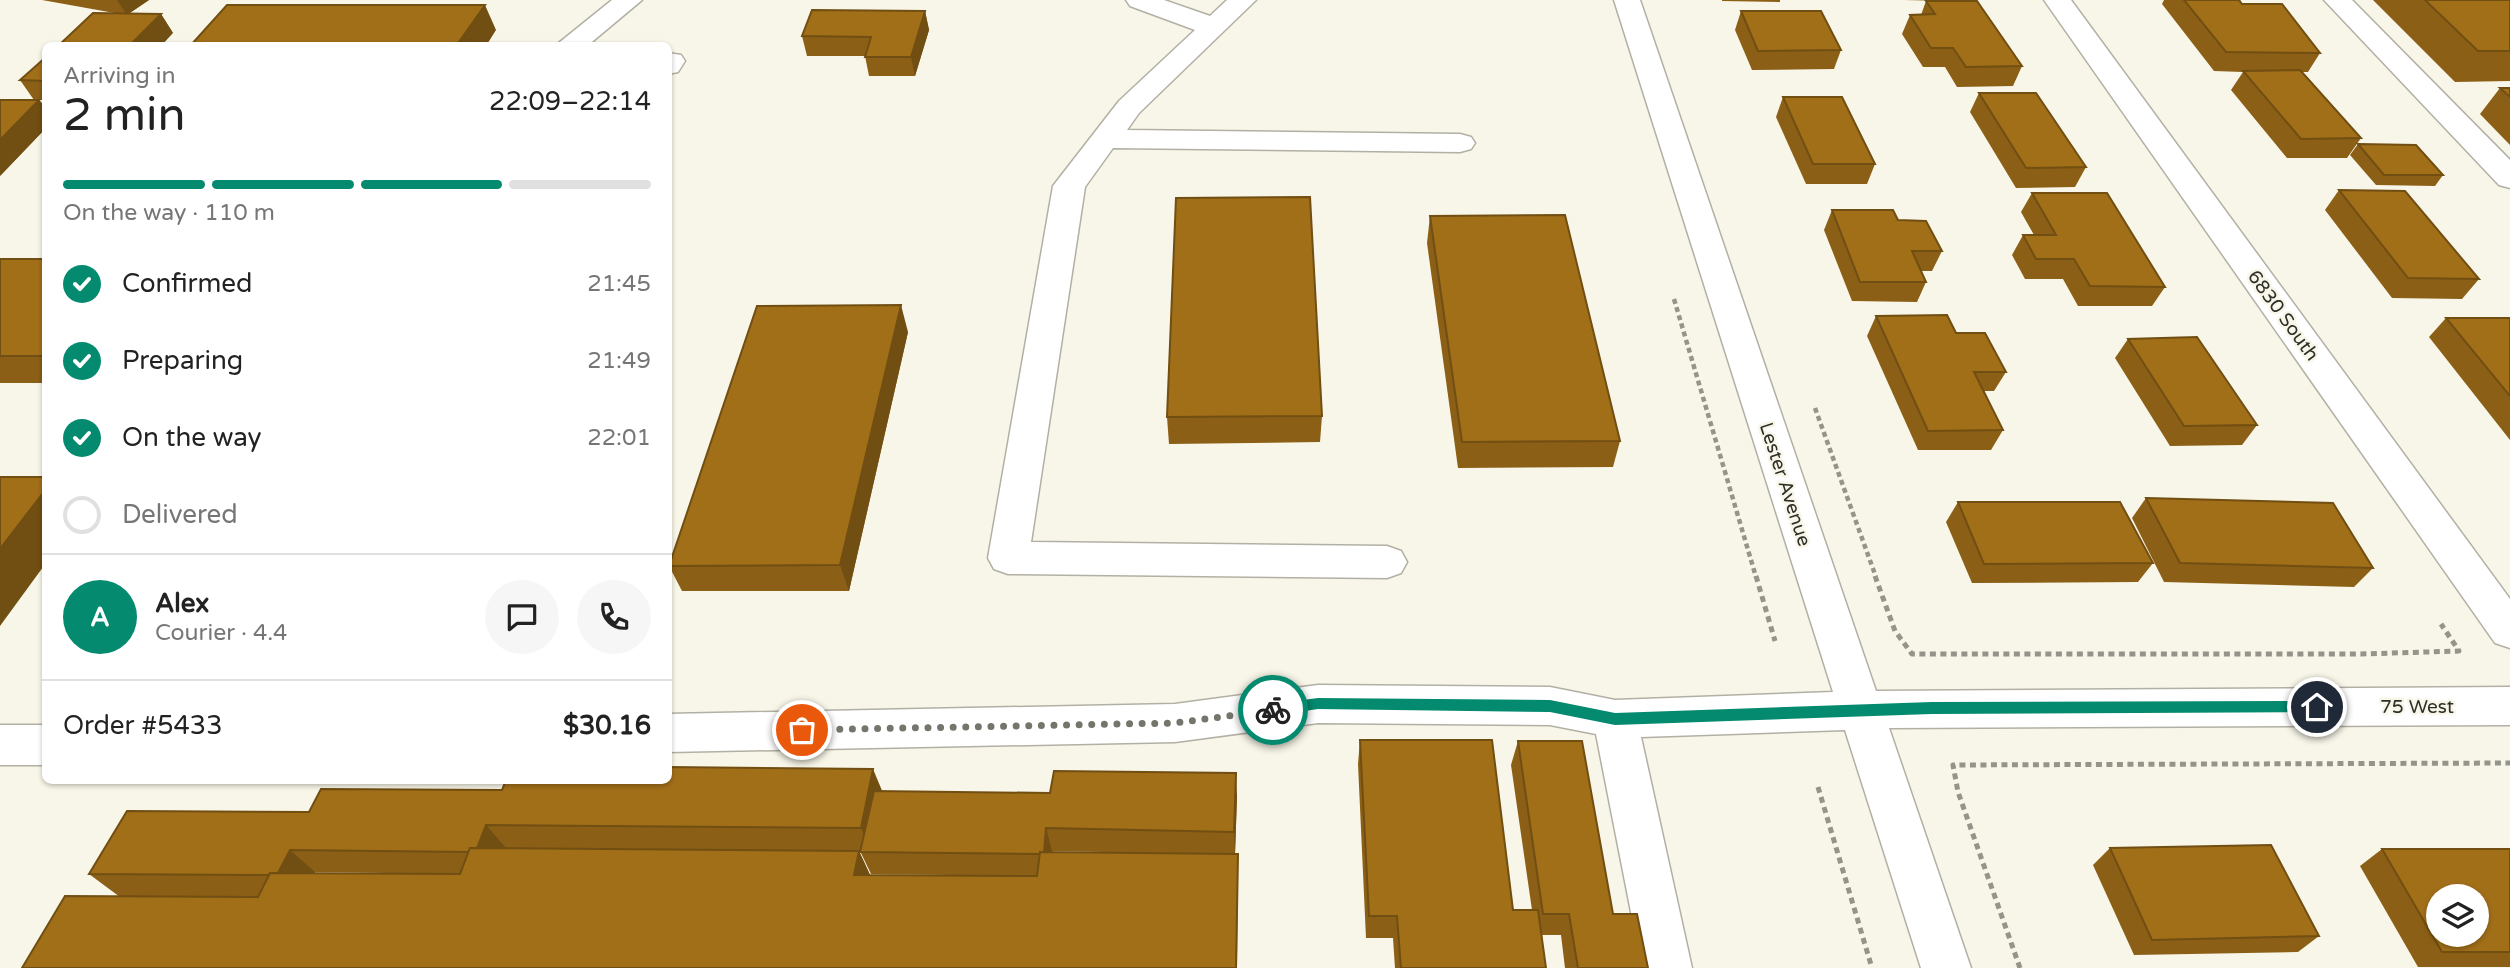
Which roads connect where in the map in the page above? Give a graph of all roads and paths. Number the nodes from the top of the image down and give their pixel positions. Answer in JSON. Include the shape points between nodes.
{"nodes":[{"id":1,"x":629,"y":0,"type":"edge"},
{"id":2,"x":1139,"y":0,"type":"edge"},
{"id":3,"x":1243,"y":0,"type":"edge"},
{"id":4,"x":1626,"y":0,"type":"edge"},
{"id":5,"x":2057,"y":0,"type":"edge"},
{"id":6,"x":2337,"y":0,"type":"edge"},
{"id":7,"x":1214,"y":27,"type":"junction"},
{"id":8,"x":574,"y":42,"type":"edge"},
{"id":9,"x":1102,"y":139,"type":"junction"},
{"id":10,"x":1460,"y":144,"type":"dead end"},
{"id":11,"x":2510,"y":177,"type":"edge"},
{"id":12,"x":1387,"y":562,"type":"dead end"},
{"id":13,"x":2437,"y":617,"type":"dead end"},
{"id":14,"x":2510,"y":631,"type":"edge"},
{"id":15,"x":1912,"y":654,"type":"dead end"},
{"id":16,"x":2510,"y":706,"type":"edge"},
{"id":17,"x":1862,"y":712,"type":"junction"},
{"id":18,"x":1615,"y":719,"type":"junction"},
{"id":19,"x":672,"y":733,"type":"edge"},
{"id":20,"x":0,"y":745,"type":"edge"},
{"id":21,"x":42,"y":745,"type":"edge"},
{"id":22,"x":2510,"y":763,"type":"edge"},
{"id":23,"x":1818,"y":787,"type":"dead end"},
{"id":24,"x":1668,"y":968,"type":"edge"},
{"id":25,"x":1872,"y":968,"type":"edge"},
{"id":26,"x":1947,"y":968,"type":"edge"},
{"id":27,"x":2020,"y":968,"type":"edge"}],
"edges":[{"from":1,"to":8,"type":"street"},
{"from":2,"to":7,"type":"street"},
{"from":3,"to":7,"type":"street"},
{"from":4,"to":17,"type":"street","name":"Lester Avenue"},
{"from":5,"to":14,"type":"street","name":"6830 South"},
{"from":6,"to":11,"type":"street"},
{"from":7,"to":9,"type":"street","via":[[1129,107]]},
{"from":9,"to":10,"type":"street"},
{"from":9,"to":12,"type":"street","via":[[1069,186],[1008,558]]},
{"from":13,"to":15,"type":"path","via":[[2459,651]]},
{"from":16,"to":17,"type":"street","name":"75 West"},
{"from":17,"to":18,"type":"street","name":"75 West"},
{"from":17,"to":26,"type":"street","name":"Lester Avenue"},
{"from":18,"to":19,"type":"street","name":"75 West","via":[[1550,706],[1318,704],[1175,723]]},
{"from":18,"to":24,"type":"street"},
{"from":20,"to":21,"type":"street"},
{"from":22,"to":27,"type":"path","via":[[1953,765],[1958,792]]},
{"from":23,"to":25,"type":"path"}]}
